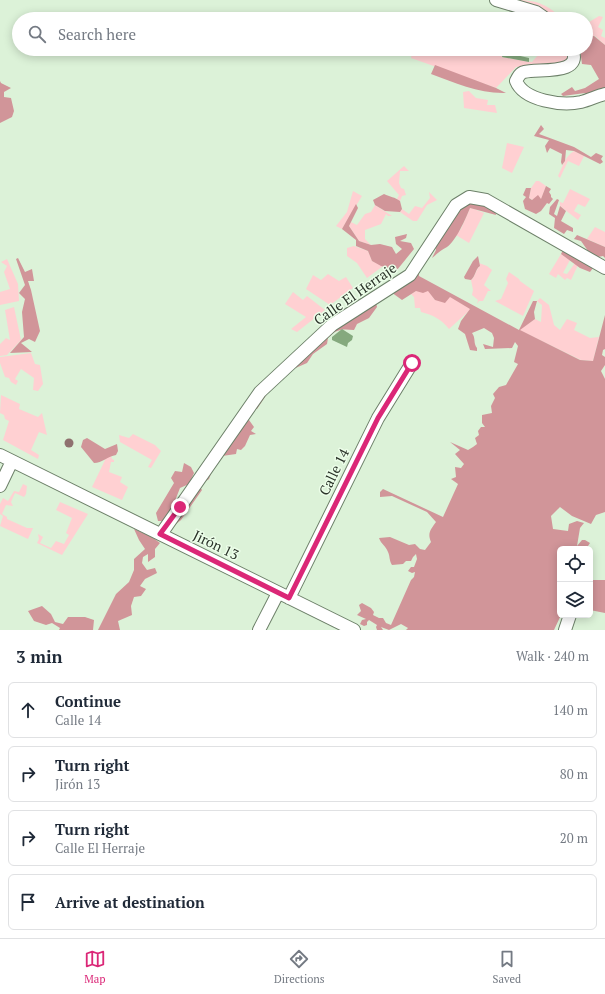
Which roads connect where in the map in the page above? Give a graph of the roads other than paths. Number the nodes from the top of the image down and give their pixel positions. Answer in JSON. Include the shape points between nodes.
{"nodes":[{"id":1,"x":496,"y":0,"type":"edge"},
{"id":2,"x":536,"y":12,"type":"edge"},
{"id":3,"x":574,"y":56,"type":"edge"},
{"id":4,"x":605,"y":94,"type":"edge"},
{"id":5,"x":605,"y":268,"type":"edge"},
{"id":6,"x":412,"y":363,"type":"dead end"},
{"id":7,"x":0,"y":455,"type":"edge"},
{"id":8,"x":12,"y":461,"type":"junction"},
{"id":9,"x":0,"y":486,"type":"edge"},
{"id":10,"x":160,"y":534,"type":"junction"},
{"id":11,"x":284,"y":595,"type":"junction"},
{"id":12,"x":569,"y":618,"type":"edge"},
{"id":13,"x":259,"y":630,"type":"edge"},
{"id":14,"x":354,"y":630,"type":"edge"},
{"id":15,"x":565,"y":630,"type":"edge"}],
"edges":[{"from":1,"to":2,"type":"street"},
{"from":3,"to":4,"type":"street","via":[[569,66],[558,70],[523,72],[516,81],[518,86],[530,95],[545,101],[564,104],[581,102]]},
{"from":5,"to":10,"type":"street","name":"Calle El Herraje","via":[[486,200],[469,197],[456,205],[410,275],[332,325],[260,392]]},
{"from":6,"to":11,"type":"street","name":"Calle 14","via":[[378,418]]},
{"from":7,"to":8,"type":"street","name":"Jirón 13"},
{"from":8,"to":9,"type":"street"},
{"from":8,"to":10,"type":"street","name":"Jirón 13"},
{"from":10,"to":11,"type":"street","name":"Jirón 13"},
{"from":11,"to":13,"type":"street","name":"Calle 14"},
{"from":11,"to":14,"type":"street","name":"Jirón 13"},
{"from":12,"to":15,"type":"street"}]}
